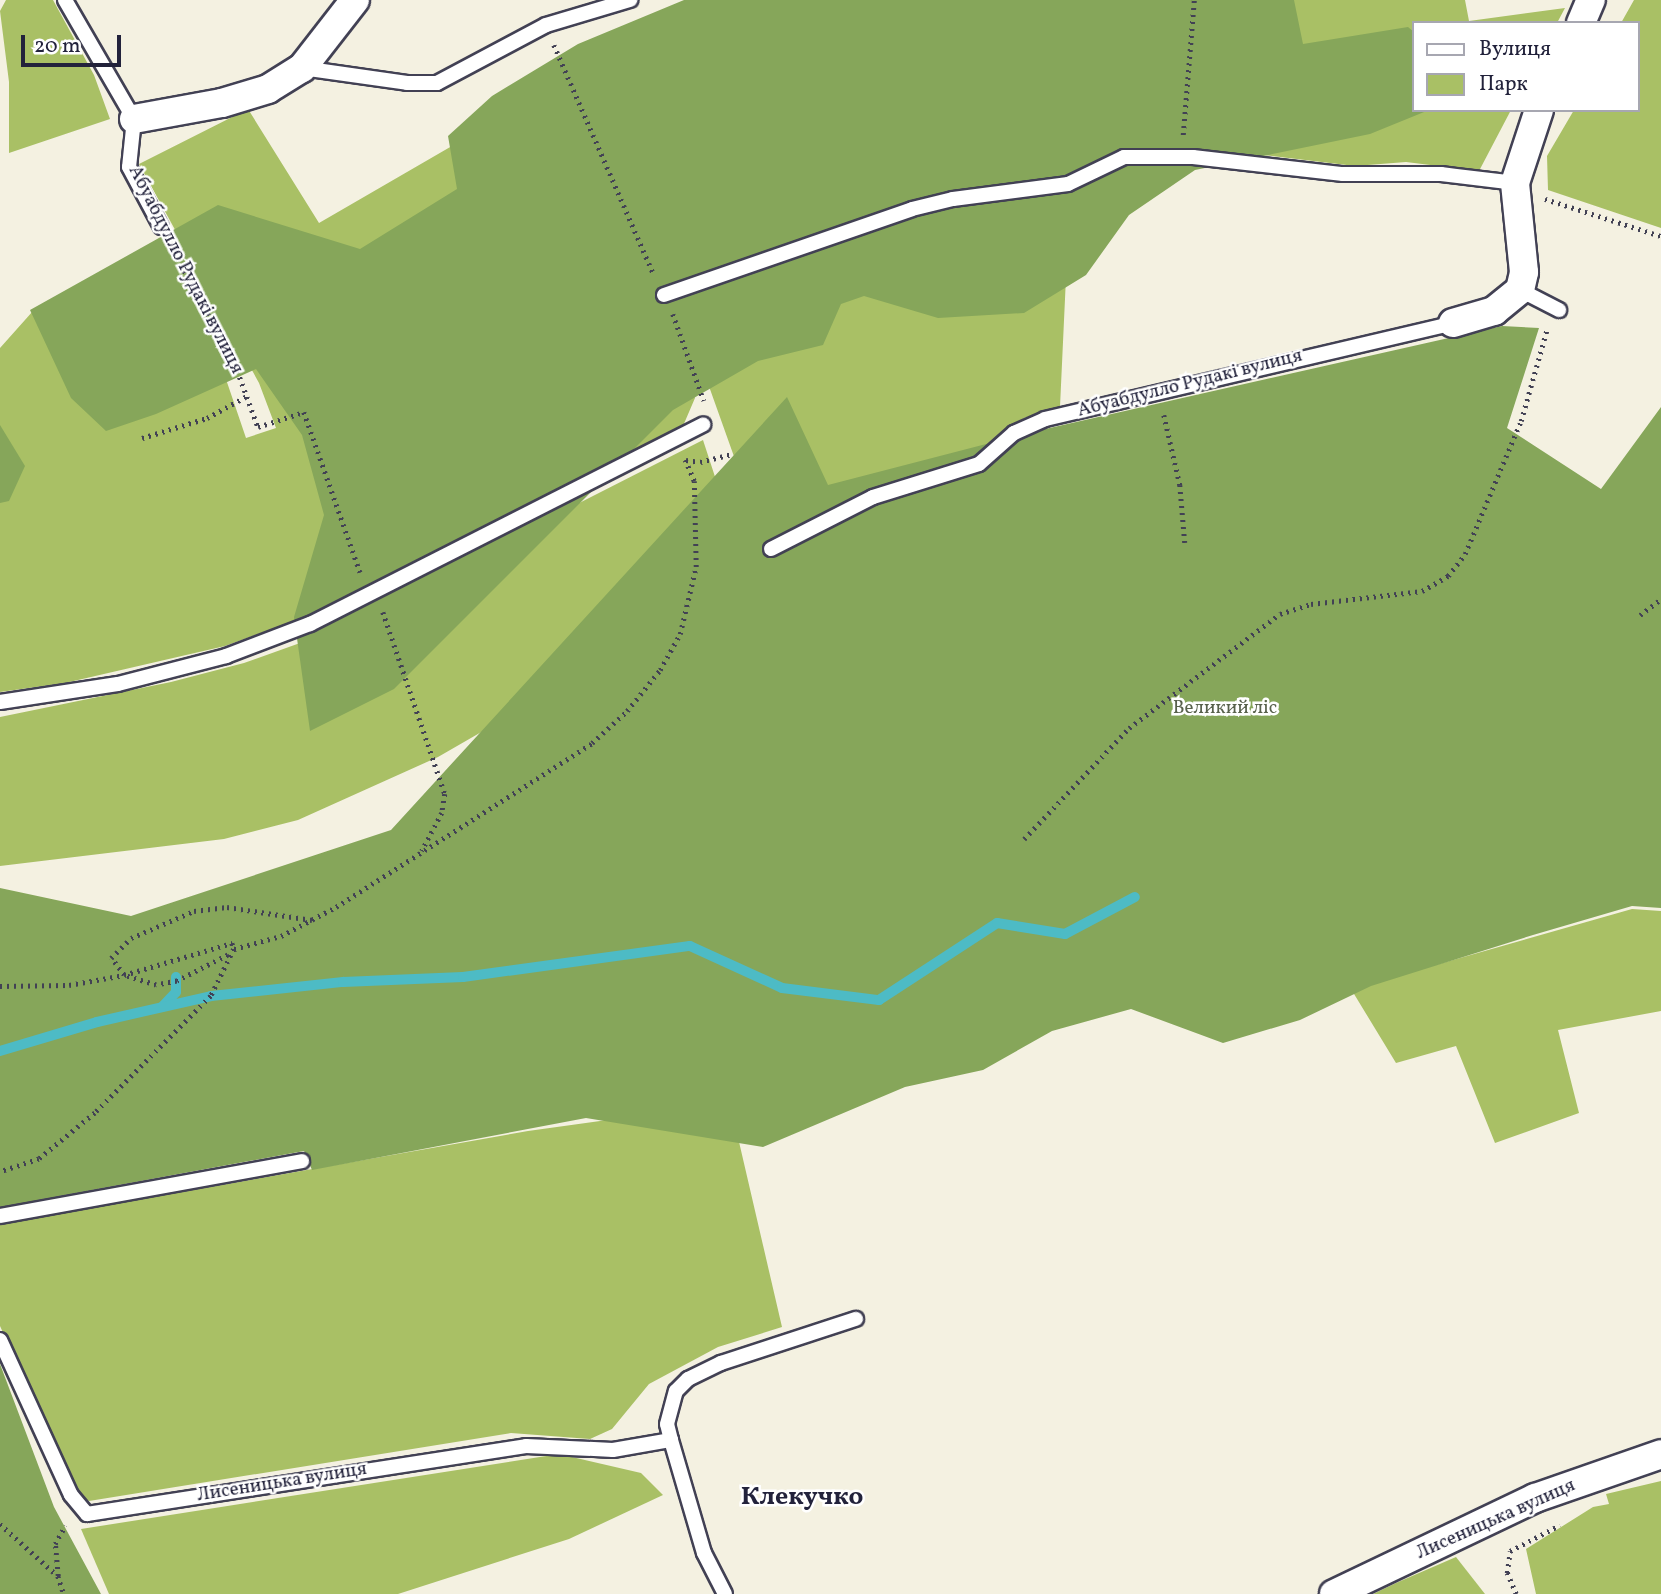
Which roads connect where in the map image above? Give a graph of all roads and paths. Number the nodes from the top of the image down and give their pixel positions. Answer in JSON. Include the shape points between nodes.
{"nodes":[{"id":1,"x":65,"y":0,"type":"edge"},
{"id":2,"x":355,"y":0,"type":"edge"},
{"id":3,"x":630,"y":0,"type":"edge"},
{"id":4,"x":1195,"y":0,"type":"edge"},
{"id":5,"x":1591,"y":0,"type":"edge"},
{"id":6,"x":1582,"y":21,"type":"edge"},
{"id":7,"x":546,"y":25,"type":"junction"},
{"id":8,"x":302,"y":68,"type":"junction"},
{"id":9,"x":1538,"y":112,"type":"edge"},
{"id":10,"x":134,"y":119,"type":"junction"},
{"id":11,"x":1180,"y":157,"type":"junction"},
{"id":12,"x":1515,"y":186,"type":"junction"},
{"id":13,"x":161,"y":228,"type":"joint"},
{"id":14,"x":1661,"y":236,"type":"edge"},
{"id":15,"x":1520,"y":290,"type":"junction"},
{"id":16,"x":664,"y":295,"type":"junction"},
{"id":17,"x":1559,"y":310,"type":"dead end"},
{"id":18,"x":1453,"y":323,"type":"joint"},
{"id":19,"x":1548,"y":324,"type":"dead end"},
{"id":20,"x":1160,"y":394,"type":"junction"},
{"id":21,"x":247,"y":396,"type":"junction"},
{"id":22,"x":703,"y":425,"type":"joint"},
{"id":23,"x":142,"y":438,"type":"dead end"},
{"id":24,"x":664,"y":446,"type":"junction"},
{"id":25,"x":733,"y":454,"type":"dead end"},
{"id":26,"x":685,"y":460,"type":"junction"},
{"id":27,"x":1185,"y":543,"type":"dead end"},
{"id":28,"x":771,"y":549,"type":"dead end"},
{"id":29,"x":372,"y":594,"type":"junction"},
{"id":30,"x":1661,"y":598,"type":"edge"},
{"id":31,"x":1640,"y":615,"type":"dead end"},
{"id":32,"x":0,"y":702,"type":"edge"},
{"id":33,"x":1024,"y":839,"type":"dead end"},
{"id":34,"x":422,"y":851,"type":"junction"},
{"id":35,"x":312,"y":920,"type":"junction"},
{"id":36,"x":234,"y":949,"type":"junction"},
{"id":37,"x":229,"y":954,"type":"junction"},
{"id":38,"x":124,"y":975,"type":"junction"},
{"id":39,"x":0,"y":985,"type":"edge"},
{"id":40,"x":302,"y":1161,"type":"dead end"},
{"id":41,"x":0,"y":1172,"type":"edge"},
{"id":42,"x":0,"y":1216,"type":"edge"},
{"id":43,"x":856,"y":1319,"type":"dead end"},
{"id":44,"x":0,"y":1340,"type":"edge"},
{"id":45,"x":671,"y":1440,"type":"junction"},
{"id":46,"x":1661,"y":1454,"type":"edge"},
{"id":47,"x":71,"y":1521,"type":"dead end"},
{"id":48,"x":1567,"y":1521,"type":"dead end"},
{"id":49,"x":0,"y":1524,"type":"edge"},
{"id":50,"x":58,"y":1576,"type":"junction"},
{"id":51,"x":64,"y":1594,"type":"edge"},
{"id":52,"x":725,"y":1594,"type":"edge"},
{"id":53,"x":1334,"y":1594,"type":"edge"},
{"id":54,"x":1516,"y":1594,"type":"edge"}],
"edges":[{"from":1,"to":10,"type":"lane"},
{"from":2,"to":8,"type":"street"},
{"from":3,"to":7,"type":"lane"},
{"from":4,"to":11,"type":"path"},
{"from":5,"to":6,"type":"street"},
{"from":7,"to":8,"type":"lane","via":[[437,83]]},
{"from":7,"to":16,"type":"path"},
{"from":8,"to":10,"type":"street","via":[[268,89],[222,103]]},
{"from":9,"to":12,"type":"street"},
{"from":10,"to":13,"type":"lane","name":"Абуабдулло Рудакі вулиця","via":[[129,167]]},
{"from":11,"to":12,"type":"lane","via":[[1343,174],[1441,174]]},
{"from":11,"to":16,"type":"lane","via":[[1124,157],[1068,184],[912,209]]},
{"from":12,"to":14,"type":"path"},
{"from":12,"to":15,"type":"street","via":[[1524,272]]},
{"from":13,"to":21,"type":"path","name":"Абуабдулло Рудакі вулиця","via":[[235,364]]},
{"from":15,"to":17,"type":"lane"},
{"from":15,"to":18,"type":"street","name":"Абуабдулло Рудакі вулиця","via":[[1494,311]]},
{"from":16,"to":22,"type":"path","via":[[684,337],[707,408]]},
{"from":18,"to":20,"type":"lane","name":"Абуабдулло Рудакі вулиця","via":[[1333,348]]},
{"from":19,"to":33,"type":"path","via":[[1521,421],[1465,554],[1448,576],[1422,591],[1311,604],[1280,614],[1129,728]]},
{"from":20,"to":27,"type":"path","via":[[1180,485]]},
{"from":20,"to":28,"type":"lane","name":"Абуабдулло Рудакі вулиця","via":[[1027,425],[979,464],[873,497]]},
{"from":21,"to":23,"type":"path","via":[[207,418]]},
{"from":21,"to":29,"type":"path","name":"Абуабдулло Рудакі вулиця","via":[[258,427],[304,412]]},
{"from":22,"to":24,"type":"lane"},
{"from":24,"to":26,"type":"path"},
{"from":24,"to":29,"type":"lane"},
{"from":25,"to":26,"type":"path","via":[[700,462]]},
{"from":26,"to":34,"type":"path","via":[[694,481],[696,567],[680,634],[660,670],[627,711],[592,743]]},
{"from":29,"to":32,"type":"lane","via":[[226,656],[118,684]]},
{"from":29,"to":34,"type":"path","via":[[428,734],[445,794],[442,813]]},
{"from":30,"to":31,"type":"path"},
{"from":34,"to":35,"type":"path"},
{"from":35,"to":36,"type":"path","via":[[281,936]]},
{"from":35,"to":38,"type":"path","via":[[227,908],[194,911],[116,949],[111,958]]},
{"from":36,"to":37,"type":"path"},
{"from":36,"to":38,"type":"path","via":[[232,943]]},
{"from":37,"to":38,"type":"path","via":[[177,982],[156,985]]},
{"from":37,"to":41,"type":"path","via":[[211,996],[95,1114],[40,1159]]},
{"from":38,"to":39,"type":"path","via":[[69,985]]},
{"from":40,"to":42,"type":"lane"},
{"from":43,"to":45,"type":"lane","via":[[688,1378],[669,1407]]},
{"from":44,"to":45,"type":"lane","name":"Лисеницька вулиця","via":[[71,1495],[87,1514],[526,1446],[613,1450]]},
{"from":45,"to":52,"type":"lane","via":[[704,1552]]},
{"from":46,"to":53,"type":"street","name":"Лисеницька вулиця","via":[[1535,1498]]},
{"from":47,"to":50,"type":"path","via":[[61,1528],[55,1544]]},
{"from":48,"to":54,"type":"path","via":[[1510,1551],[1507,1573]]},
{"from":49,"to":50,"type":"path"},
{"from":50,"to":51,"type":"path"}]}
